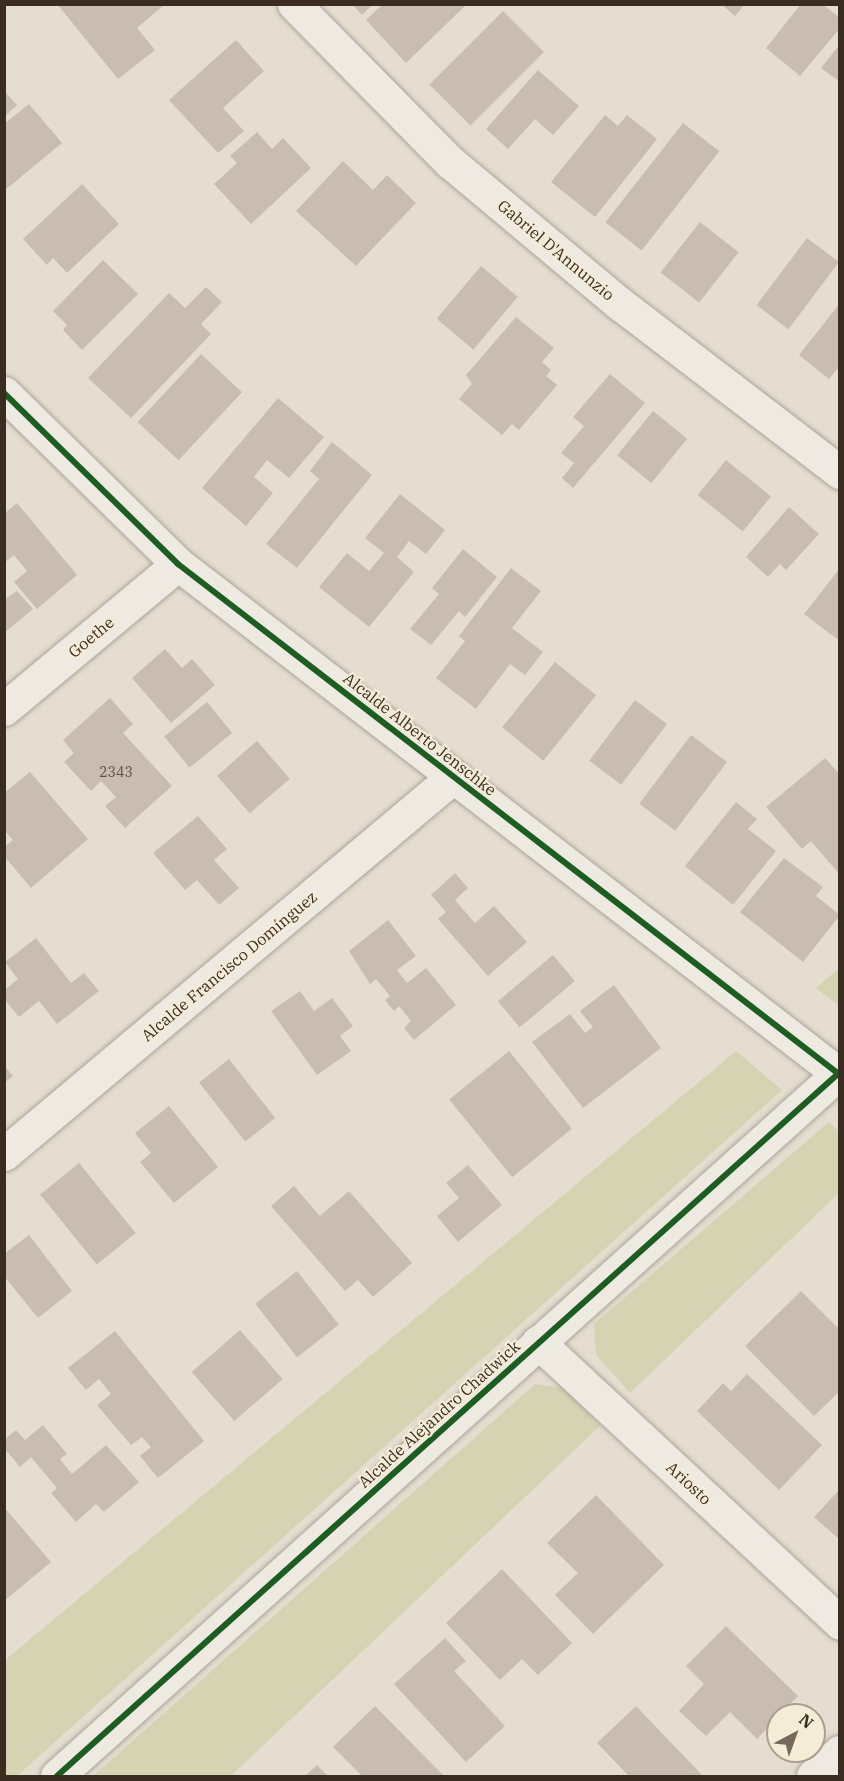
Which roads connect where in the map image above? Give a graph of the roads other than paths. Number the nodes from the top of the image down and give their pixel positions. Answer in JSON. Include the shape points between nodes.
{"nodes":[{"id":1,"x":294,"y":4,"type":"edge"},
{"id":2,"x":4,"y":393,"type":"edge"},
{"id":3,"x":840,"y":472,"type":"edge"},
{"id":4,"x":178,"y":564,"type":"junction"},
{"id":5,"x":4,"y":709,"type":"edge"},
{"id":6,"x":453,"y":777,"type":"junction"},
{"id":7,"x":839,"y":1074,"type":"edge"},
{"id":8,"x":4,"y":1154,"type":"edge"},
{"id":9,"x":538,"y":1342,"type":"junction"},
{"id":10,"x":840,"y":1623,"type":"edge"},
{"id":11,"x":840,"y":1752,"type":"edge"},
{"id":12,"x":57,"y":1776,"type":"edge"},
{"id":13,"x":813,"y":1776,"type":"edge"}],
"edges":[{"from":1,"to":3,"type":"street","name":"Gabriel D'Annunzio","via":[[450,162],[621,304]]},
{"from":2,"to":4,"type":"street","name":"Alcalde Alberto Jenschke"},
{"from":4,"to":5,"type":"street","name":"Goethe"},
{"from":4,"to":6,"type":"street","name":"Alcalde Alberto Jenschke"},
{"from":6,"to":7,"type":"street","name":"Alcalde Alberto Jenschke"},
{"from":6,"to":8,"type":"street","name":"Alcalde Francisco Domínguez"},
{"from":7,"to":9,"type":"street","name":"Alcalde Alejandro Chadwick"},
{"from":9,"to":10,"type":"street","name":"Ariosto"},
{"from":9,"to":12,"type":"street","name":"Alcalde Alejandro Chadwick"},
{"from":11,"to":13,"type":"street"}]}
